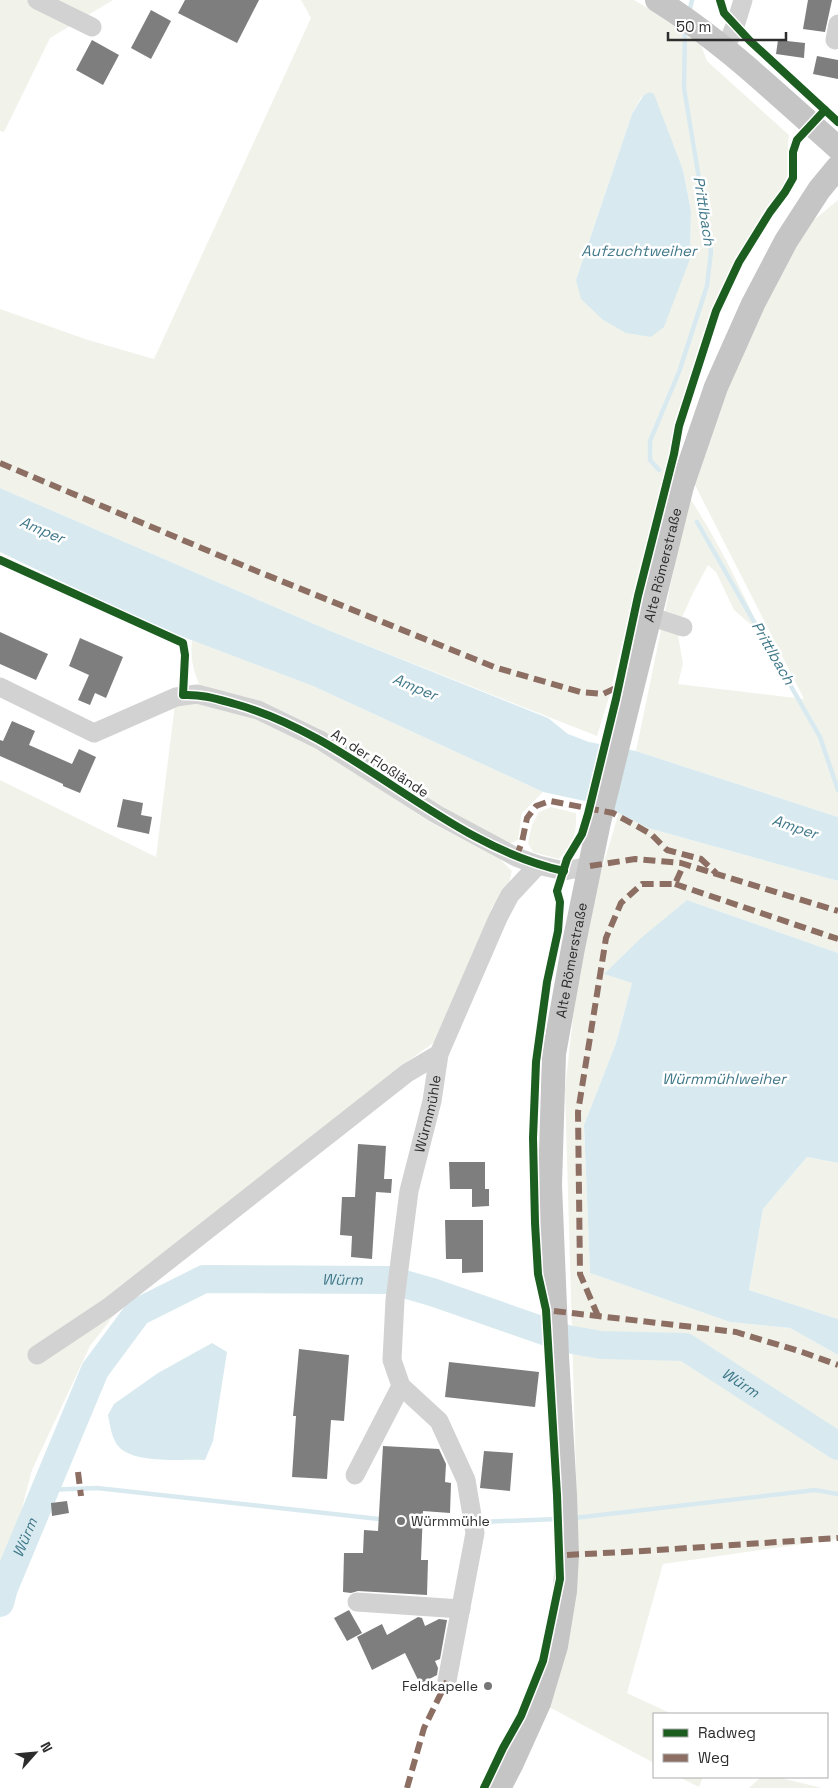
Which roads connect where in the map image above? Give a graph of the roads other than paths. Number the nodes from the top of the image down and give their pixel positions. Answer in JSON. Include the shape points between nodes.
{"nodes":[{"id":1,"x":37,"y":0,"type":"edge"},
{"id":2,"x":657,"y":0,"type":"edge"},
{"id":3,"x":743,"y":0,"type":"edge"},
{"id":4,"x":92,"y":27,"type":"dead end"},
{"id":5,"x":725,"y":49,"type":"junction"},
{"id":6,"x":838,"y":148,"type":"edge"},
{"id":7,"x":838,"y":167,"type":"edge"},
{"id":8,"x":649,"y":616,"type":"junction"},
{"id":9,"x":683,"y":627,"type":"dead end"},
{"id":10,"x":0,"y":687,"type":"edge"},
{"id":11,"x":538,"y":865,"type":"junction"},
{"id":12,"x":590,"y":866,"type":"junction"},
{"id":13,"x":440,"y":1054,"type":"junction"},
{"id":14,"x":38,"y":1355,"type":"dead end"},
{"id":15,"x":401,"y":1386,"type":"junction"},
{"id":16,"x":355,"y":1475,"type":"dead end"},
{"id":17,"x":357,"y":1602,"type":"dead end"},
{"id":18,"x":461,"y":1609,"type":"junction"},
{"id":19,"x":447,"y":1681,"type":"dead end"},
{"id":20,"x":499,"y":1788,"type":"edge"}],
"edges":[{"from":1,"to":4,"type":"street"},
{"from":2,"to":5,"type":"main road"},
{"from":3,"to":5,"type":"street"},
{"from":5,"to":6,"type":"main road"},
{"from":7,"to":8,"type":"main road","name":"Alte Römerstraße","via":[[786,241],[753,304],[716,387],[682,486]]},
{"from":8,"to":9,"type":"street"},
{"from":8,"to":12,"type":"main road","name":"Alte Römerstraße"},
{"from":10,"to":11,"type":"street","name":"An der Floßlände","via":[[94,733],[183,695],[197,694],[258,710],[320,740],[436,814],[516,857]]},
{"from":11,"to":12,"type":"street","name":"An der Floßlände","via":[[564,871]]},
{"from":11,"to":13,"type":"street","name":"Würmmühle","via":[[510,895]]},
{"from":12,"to":20,"type":"main road","name":"Alte Römerstraße","via":[[554,1054],[550,1185],[565,1495],[565,1591],[556,1646],[539,1703]]},
{"from":13,"to":14,"type":"street","via":[[407,1073],[109,1307]]},
{"from":13,"to":15,"type":"street","name":"Würmmühle","via":[[432,1101],[409,1191],[395,1300],[392,1360]]},
{"from":15,"to":16,"type":"street"},
{"from":15,"to":18,"type":"street","name":"Würmmühle","via":[[439,1421],[466,1480],[475,1532]]},
{"from":17,"to":18,"type":"street"},
{"from":18,"to":19,"type":"street","name":"Würmmühle"}]}
